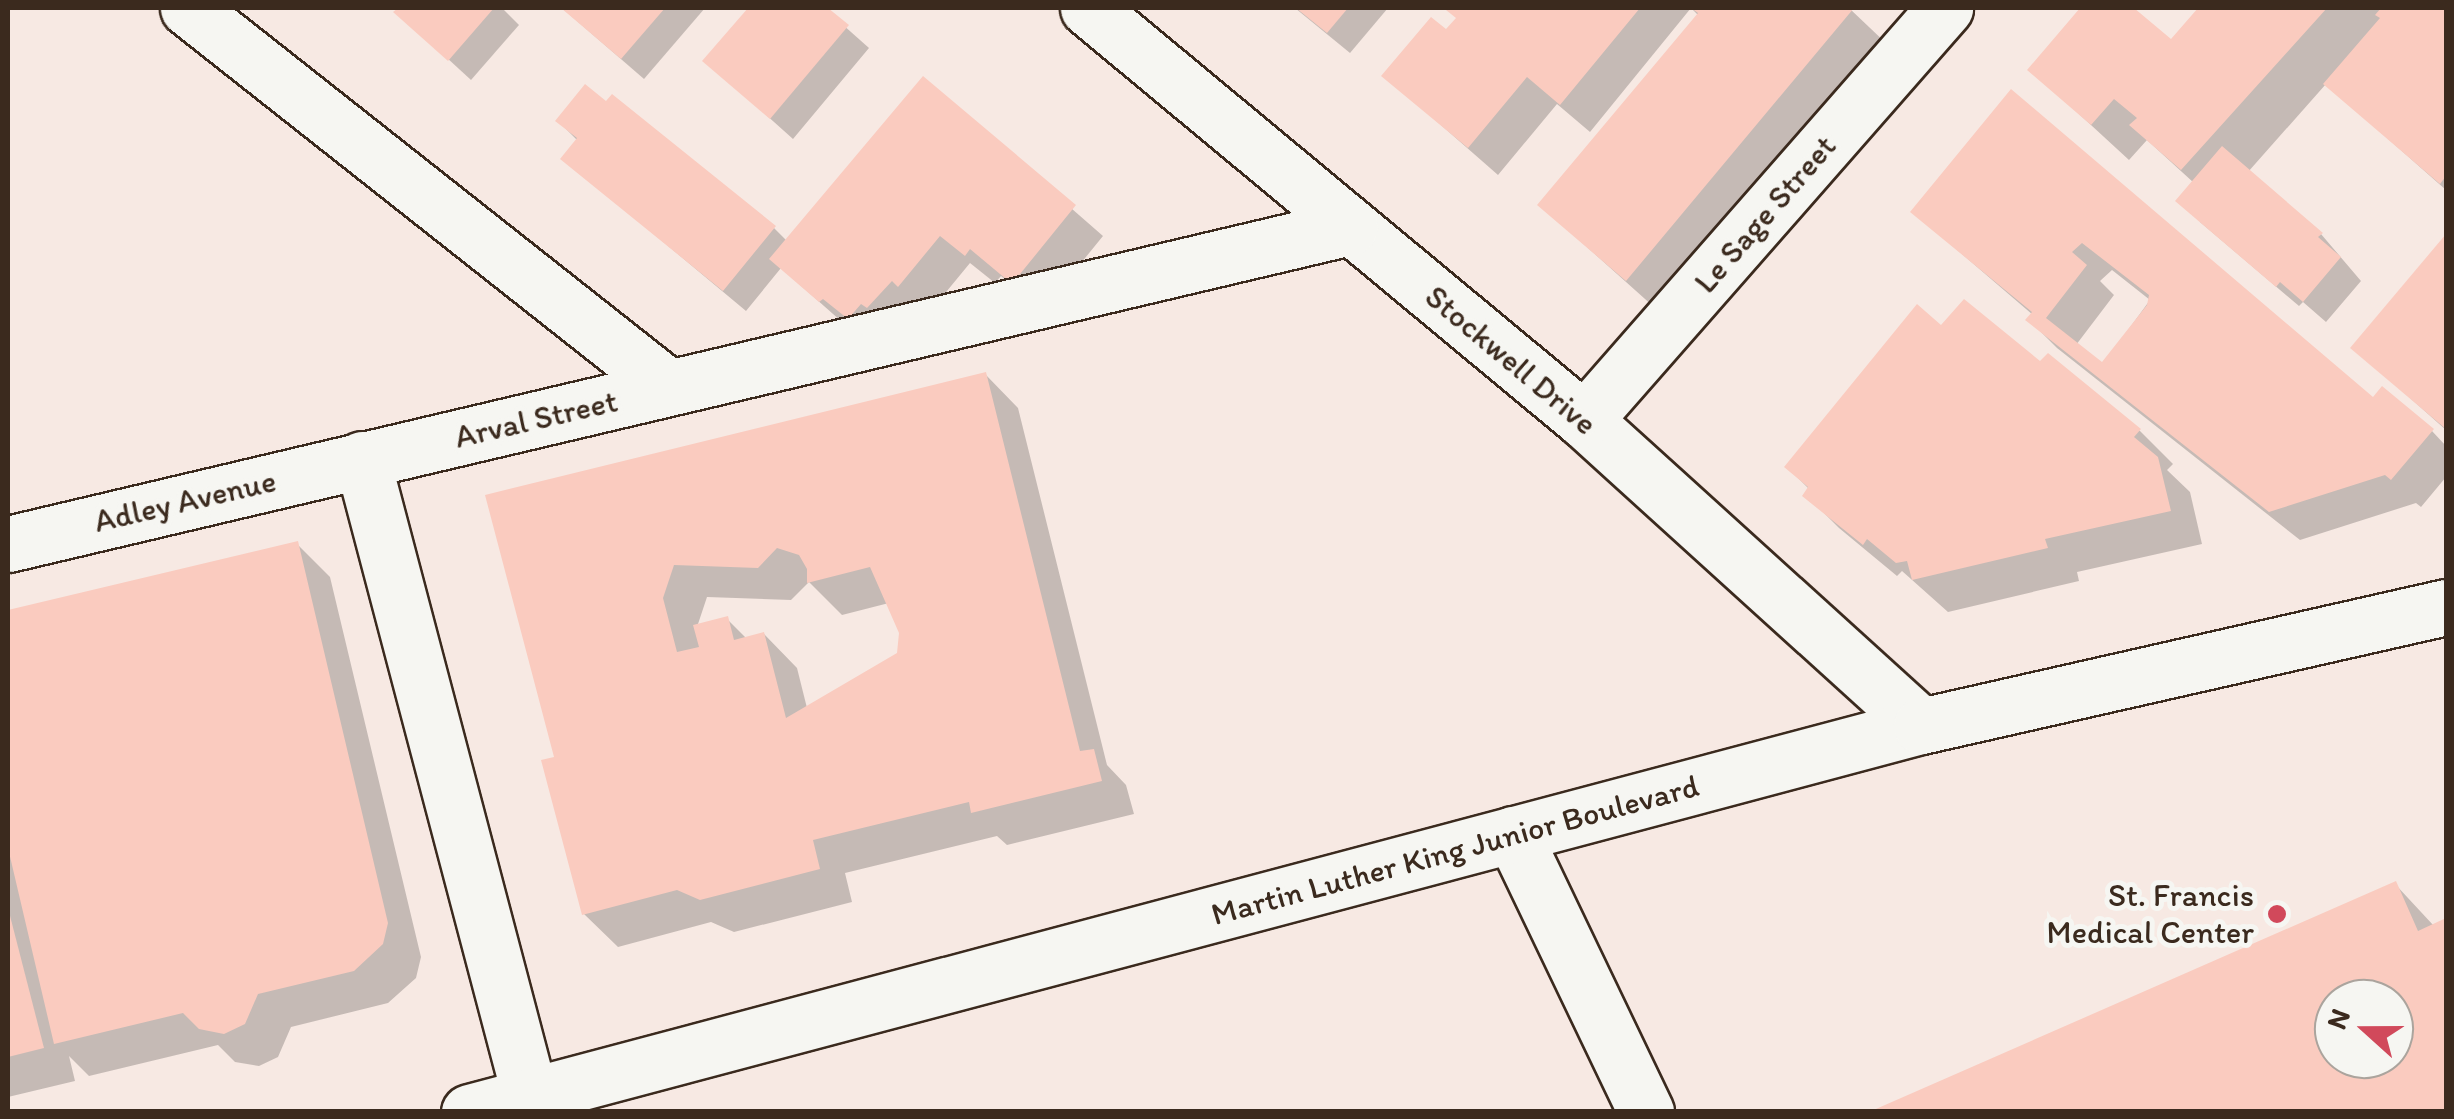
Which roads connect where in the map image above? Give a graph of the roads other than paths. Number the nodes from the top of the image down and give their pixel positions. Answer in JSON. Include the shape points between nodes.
{"nodes":[{"id":1,"x":188,"y":8,"type":"edge"},
{"id":2,"x":1088,"y":8,"type":"edge"},
{"id":3,"x":1945,"y":8,"type":"edge"},
{"id":4,"x":1350,"y":227,"type":"junction"},
{"id":5,"x":668,"y":387,"type":"junction"},
{"id":6,"x":1584,"y":420,"type":"junction"},
{"id":7,"x":362,"y":459,"type":"junction"},
{"id":8,"x":8,"y":544,"type":"edge"},
{"id":9,"x":2446,"y":608,"type":"edge"},
{"id":10,"x":1922,"y":726,"type":"junction"},
{"id":11,"x":1513,"y":834,"type":"junction"},
{"id":12,"x":535,"y":1104,"type":"edge"},
{"id":13,"x":1640,"y":1110,"type":"edge"},
{"id":14,"x":468,"y":1112,"type":"edge"}],
"edges":[{"from":1,"to":5,"type":"street"},
{"from":2,"to":4,"type":"street","name":"Stockwell Drive"},
{"from":3,"to":6,"type":"street","name":"Le Sage Street"},
{"from":4,"to":5,"type":"street","name":"Arval Street"},
{"from":4,"to":6,"type":"street","name":"Stockwell Drive"},
{"from":5,"to":7,"type":"street","name":"Arval Street"},
{"from":6,"to":10,"type":"street","name":"Stockwell Drive"},
{"from":7,"to":8,"type":"street","name":"Adley Avenue"},
{"from":7,"to":12,"type":"street"},
{"from":9,"to":10,"type":"street","name":"Martin Luther King Junior Boulevard"},
{"from":10,"to":11,"type":"street","name":"Martin Luther King Junior Boulevard"},
{"from":11,"to":12,"type":"street","name":"Martin Luther King Junior Boulevard"},
{"from":11,"to":13,"type":"street"},
{"from":12,"to":14,"type":"street","name":"Martin Luther King Junior Boulevard"}]}
